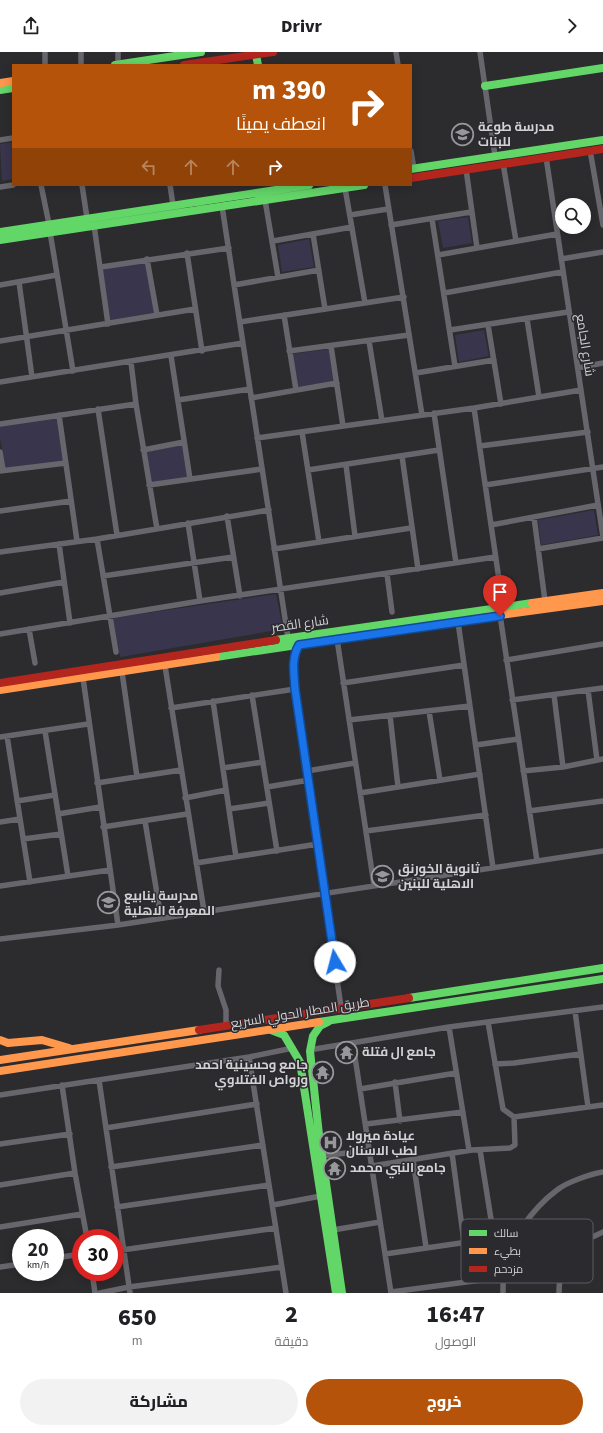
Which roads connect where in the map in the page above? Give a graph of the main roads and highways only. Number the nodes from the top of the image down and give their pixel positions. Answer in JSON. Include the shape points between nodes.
{"nodes":[{"id":1,"x":201,"y":52,"type":"edge"},
{"id":2,"x":273,"y":52,"type":"edge"},
{"id":3,"x":177,"y":54,"type":"edge"},
{"id":4,"x":256,"y":54,"type":"junction"},
{"id":5,"x":152,"y":56,"type":"edge"},
{"id":6,"x":120,"y":64,"type":"edge"},
{"id":7,"x":191,"y":64,"type":"edge"},
{"id":8,"x":258,"y":64,"type":"edge"},
{"id":9,"x":603,"y":68,"type":"edge"},
{"id":10,"x":12,"y":80,"type":"edge"},
{"id":11,"x":0,"y":82,"type":"edge"},
{"id":12,"x":485,"y":86,"type":"road end"},
{"id":13,"x":12,"y":88,"type":"edge"},
{"id":14,"x":0,"y":90,"type":"edge"},
{"id":15,"x":603,"y":140,"type":"edge"},
{"id":16,"x":603,"y":149,"type":"edge"},
{"id":17,"x":447,"y":168,"type":"junction"},
{"id":18,"x":412,"y":169,"type":"edge"},
{"id":19,"x":427,"y":171,"type":"junction"},
{"id":20,"x":412,"y":178,"type":"edge"},
{"id":21,"x":298,"y":186,"type":"edge"},
{"id":22,"x":358,"y":186,"type":"edge"},
{"id":23,"x":275,"y":188,"type":"edge"},
{"id":24,"x":162,"y":211,"type":"junction"},
{"id":25,"x":148,"y":213,"type":"junction"},
{"id":26,"x":49,"y":228,"type":"junction"},
{"id":27,"x":0,"y":232,"type":"edge"},
{"id":28,"x":0,"y":240,"type":"edge"},
{"id":29,"x":603,"y":593,"type":"edge"},
{"id":30,"x":603,"y":601,"type":"edge"},
{"id":31,"x":435,"y":621,"type":"junction"},
{"id":32,"x":413,"y":624,"type":"junction"},
{"id":33,"x":187,"y":653,"type":"junction"},
{"id":34,"x":176,"y":654,"type":"junction"},
{"id":35,"x":188,"y":662,"type":"junction"},
{"id":36,"x":177,"y":664,"type":"junction"},
{"id":37,"x":0,"y":683,"type":"edge"},
{"id":38,"x":0,"y":690,"type":"edge"},
{"id":39,"x":603,"y":968,"type":"edge"},
{"id":40,"x":603,"y":979,"type":"edge"},
{"id":41,"x":331,"y":1020,"type":"junction"},
{"id":42,"x":268,"y":1030,"type":"junction"},
{"id":43,"x":0,"y":1040,"type":"edge"},
{"id":44,"x":78,"y":1048,"type":"junction"},
{"id":45,"x":0,"y":1060,"type":"edge"},
{"id":46,"x":0,"y":1071,"type":"edge"},
{"id":47,"x":317,"y":1144,"type":"junction"},
{"id":48,"x":336,"y":1293,"type":"edge"},
{"id":49,"x":342,"y":1293,"type":"edge"}],
"edges":[{"from":1,"to":3,"type":"main road"},
{"from":2,"to":4,"type":"main road"},
{"from":3,"to":5,"type":"main road"},
{"from":4,"to":7,"type":"main road"},
{"from":4,"to":8,"type":"main road"},
{"from":5,"to":6,"type":"main road"},
{"from":9,"to":12,"type":"main road"},
{"from":10,"to":11,"type":"main road"},
{"from":13,"to":14,"type":"main road"},
{"from":15,"to":17,"type":"main road","via":[[496,156]]},
{"from":16,"to":17,"type":"main road","via":[[466,169]]},
{"from":17,"to":19,"type":"main road"},
{"from":18,"to":19,"type":"main road"},
{"from":19,"to":20,"type":"main road"},
{"from":21,"to":23,"type":"main road"},
{"from":22,"to":24,"type":"main road","via":[[222,206]]},
{"from":23,"to":24,"type":"main road","via":[[173,205]]},
{"from":24,"to":25,"type":"main road"},
{"from":25,"to":26,"type":"main road","via":[[94,225]]},
{"from":25,"to":26,"type":"main road","via":[[87,218]]},
{"from":26,"to":27,"type":"main road"},
{"from":26,"to":28,"type":"main road"},
{"from":29,"to":31,"type":"main road","name":"شارع القصر","via":[[503,607]]},
{"from":30,"to":31,"type":"main road","via":[[458,622]]},
{"from":31,"to":32,"type":"main road","name":"شارع القصر"},
{"from":32,"to":33,"type":"main road","name":"شارع القصر","via":[[288,638]]},
{"from":32,"to":35,"type":"main road"},
{"from":33,"to":34,"type":"main road","name":"شارع القصر"},
{"from":33,"to":35,"type":"main road"},
{"from":34,"to":36,"type":"main road"},
{"from":34,"to":37,"type":"main road","name":"شارع القصر"},
{"from":35,"to":36,"type":"main road"},
{"from":36,"to":38,"type":"main road"},
{"from":39,"to":44,"type":"main road","name":"طريق المطار الحولي السريع"},
{"from":40,"to":41,"type":"main road","name":"طريق المطار الحولي السريع"},
{"from":41,"to":42,"type":"main road","name":"طريق المطار الحولي السريع"},
{"from":41,"to":47,"type":"main road","via":[[320,1026],[313,1036],[310,1051]]},
{"from":42,"to":46,"type":"main road","name":"طريق المطار الحولي السريع"},
{"from":42,"to":47,"type":"main road","via":[[284,1035],[300,1062]]},
{"from":43,"to":44,"type":"main road","via":[[8,1043],[42,1040],[64,1047]]},
{"from":44,"to":45,"type":"main road","name":"طريق المطار الحولي السريع"},
{"from":47,"to":48,"type":"main road","via":[[321,1196]]},
{"from":47,"to":49,"type":"main road","via":[[322,1156]]}]}
